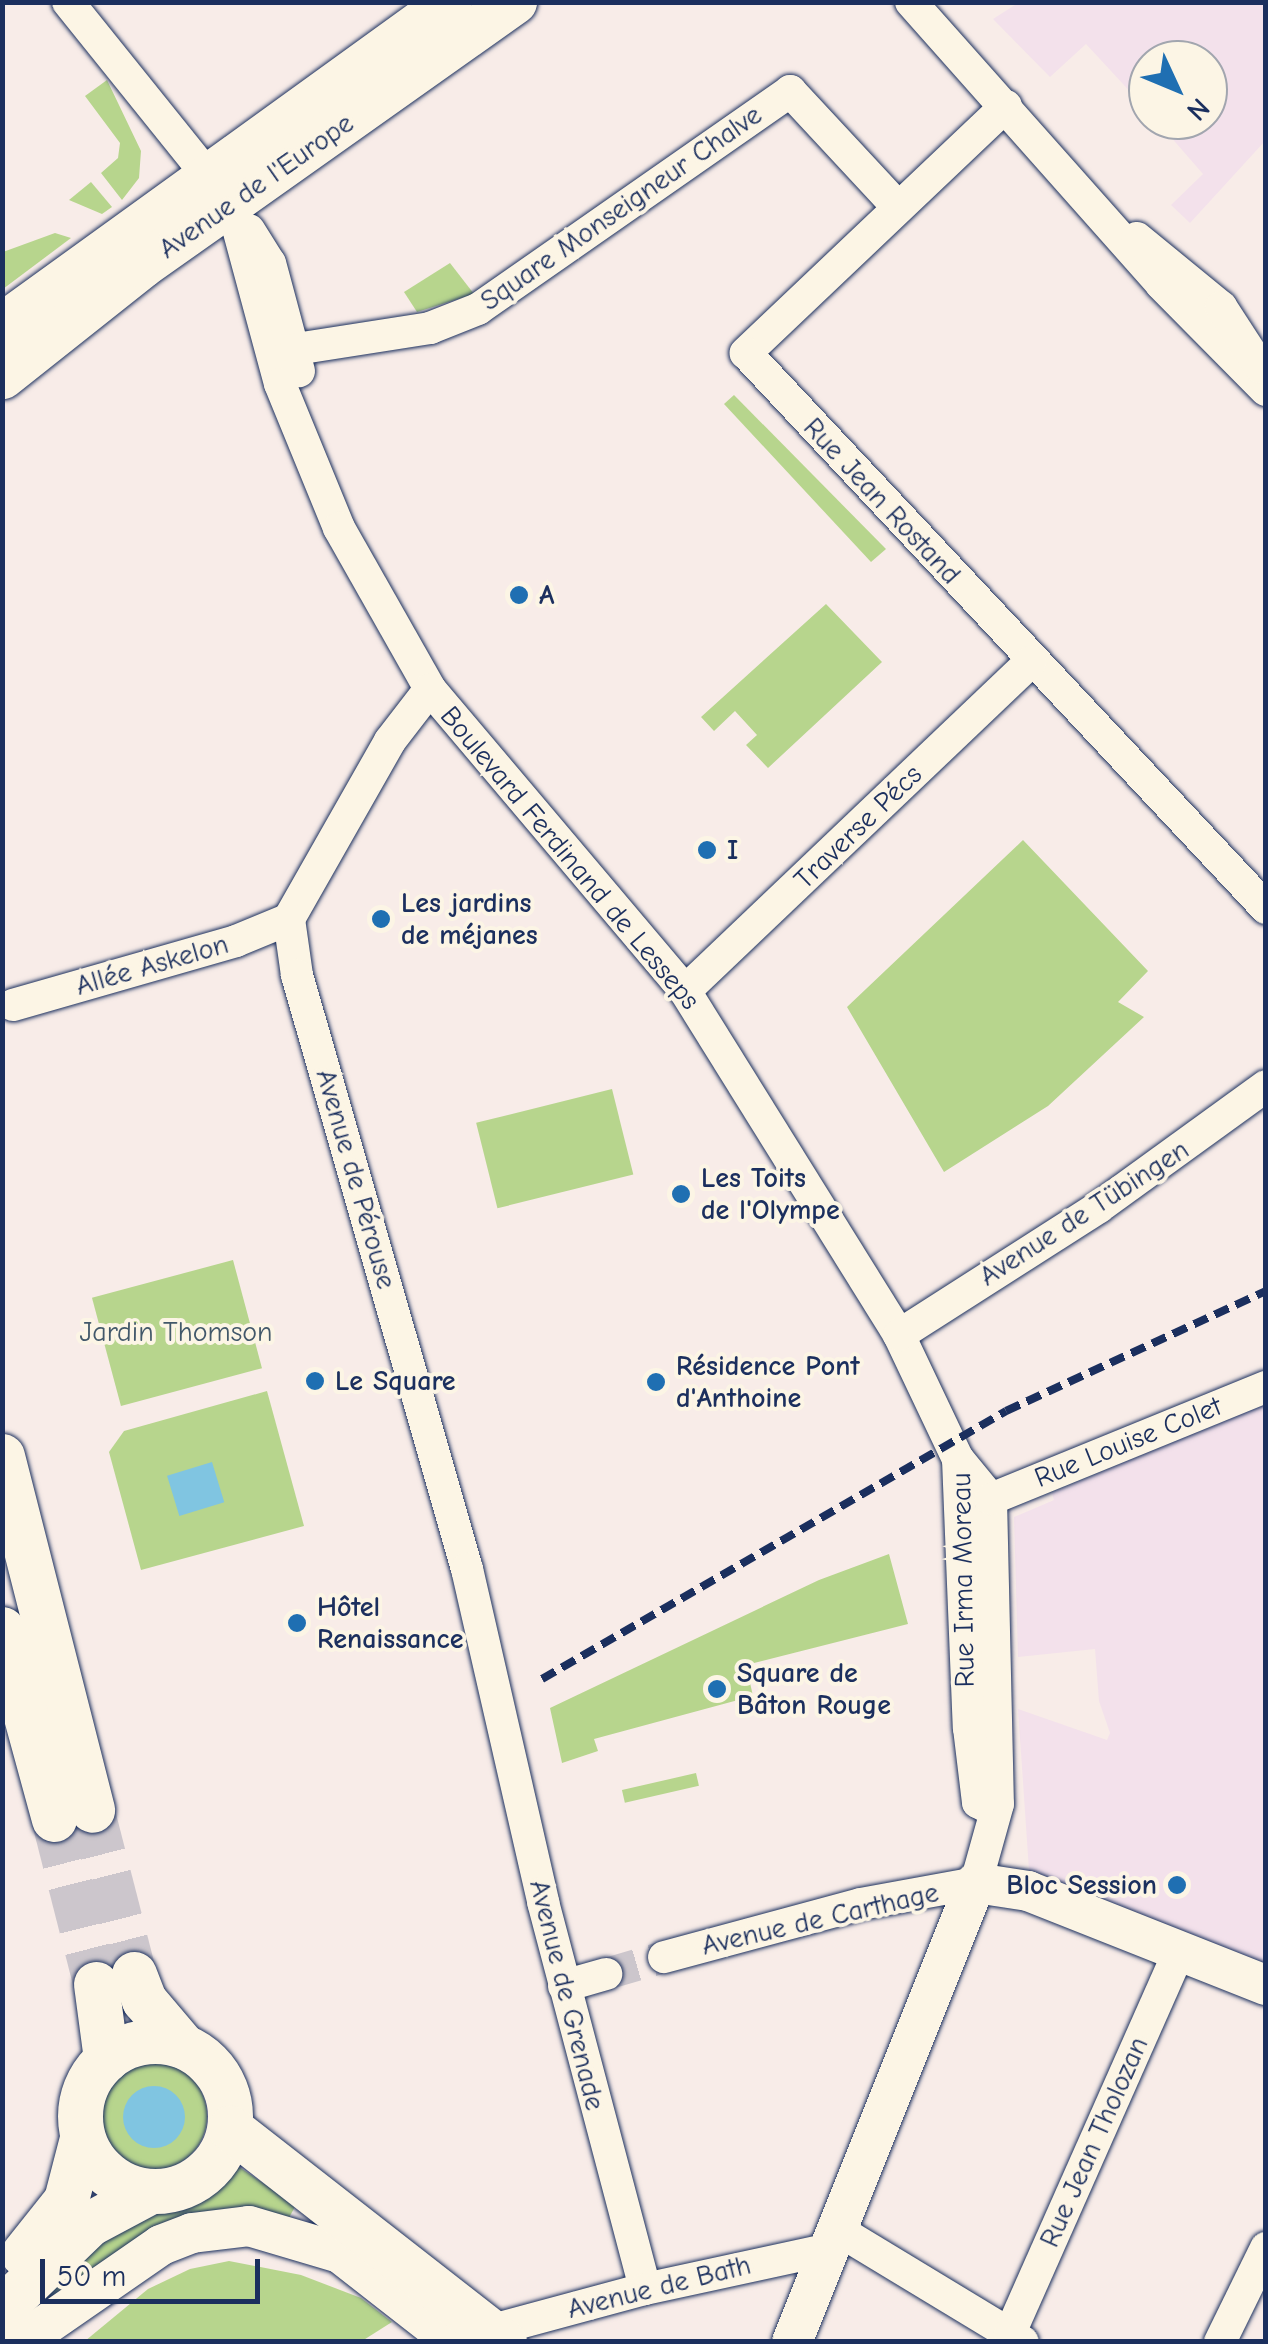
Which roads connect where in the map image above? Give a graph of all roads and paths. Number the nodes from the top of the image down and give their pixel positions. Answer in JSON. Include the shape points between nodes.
{"nodes":[{"id":1,"x":68,"y":2,"type":"edge"},
{"id":2,"x":449,"y":2,"type":"edge"},
{"id":3,"x":514,"y":2,"type":"edge"},
{"id":4,"x":911,"y":2,"type":"edge"},
{"id":5,"x":1006,"y":106,"type":"junction"},
{"id":6,"x":220,"y":191,"type":"junction"},
{"id":7,"x":896,"y":206,"type":"junction"},
{"id":8,"x":1111,"y":220,"type":"junction"},
{"id":9,"x":2,"y":325,"type":"edge"},
{"id":10,"x":296,"y":349,"type":"junction"},
{"id":11,"x":1266,"y":375,"type":"edge"},
{"id":12,"x":2,"y":376,"type":"edge"},
{"id":13,"x":1266,"y":390,"type":"edge"},
{"id":14,"x":314,"y":459,"type":"junction"},
{"id":15,"x":1030,"y":662,"type":"junction"},
{"id":16,"x":430,"y":689,"type":"junction"},
{"id":17,"x":1266,"y":908,"type":"edge"},
{"id":18,"x":288,"y":918,"type":"junction"},
{"id":19,"x":685,"y":991,"type":"junction"},
{"id":20,"x":13,"y":1004,"type":"dead end"},
{"id":21,"x":1266,"y":1086,"type":"edge"},
{"id":22,"x":898,"y":1335,"type":"junction"},
{"id":23,"x":1266,"y":1387,"type":"edge"},
{"id":24,"x":2,"y":1456,"type":"edge"},
{"id":25,"x":958,"y":1459,"type":"junction"},
{"id":26,"x":991,"y":1499,"type":"junction"},
{"id":27,"x":2,"y":1629,"type":"edge"},
{"id":28,"x":495,"y":1701,"type":"joint"},
{"id":29,"x":994,"y":1811,"type":"junction"},
{"id":30,"x":976,"y":1883,"type":"junction"},
{"id":31,"x":1179,"y":1951,"type":"junction"},
{"id":32,"x":664,"y":1957,"type":"tunnel mouth"},
{"id":33,"x":606,"y":1974,"type":"tunnel mouth"},
{"id":34,"x":1266,"y":1985,"type":"edge"},
{"id":35,"x":564,"y":1986,"type":"junction"},
{"id":36,"x":183,"y":2046,"type":"junction"},
{"id":37,"x":106,"y":2059,"type":"junction"},
{"id":38,"x":230,"y":2128,"type":"junction"},
{"id":39,"x":82,"y":2138,"type":"junction"},
{"id":40,"x":149,"y":2192,"type":"junction"},
{"id":41,"x":834,"y":2240,"type":"junction"},
{"id":42,"x":1266,"y":2248,"type":"edge"},
{"id":43,"x":2,"y":2276,"type":"edge"},
{"id":44,"x":645,"y":2288,"type":"junction"},
{"id":45,"x":2,"y":2308,"type":"edge"},
{"id":46,"x":1016,"y":2337,"type":"edge"},
{"id":47,"x":483,"y":2339,"type":"edge"},
{"id":48,"x":20,"y":2342,"type":"edge"},
{"id":49,"x":792,"y":2342,"type":"edge"},
{"id":50,"x":1220,"y":2342,"type":"edge"}],
"edges":[{"from":1,"to":6,"type":"street"},
{"from":2,"to":6,"type":"main road","name":"Avenue de l'Europe"},
{"from":3,"to":6,"type":"main road","name":"Avenue de l'Europe"},
{"from":4,"to":5,"type":"street"},
{"from":5,"to":7,"type":"street","name":"Rue Jean Rostand"},
{"from":5,"to":8,"type":"street"},
{"from":6,"to":9,"type":"main road","name":"Avenue de l'Europe"},
{"from":6,"to":10,"type":"street","name":"Boulevard Ferdinand de Lesseps","via":[[270,263]]},
{"from":6,"to":12,"type":"main road","name":"Avenue de l'Europe","via":[[142,265]]},
{"from":6,"to":14,"type":"street","name":"Boulevard Ferdinand de Lesseps","via":[[280,384]]},
{"from":7,"to":10,"type":"street","name":"Square Monseigneur Chalve","via":[[790,91],[478,309],[430,328]]},
{"from":7,"to":15,"type":"street","name":"Rue Jean Rostand","via":[[746,352]]},
{"from":8,"to":11,"type":"street","via":[[1180,267],[1220,307]]},
{"from":8,"to":13,"type":"street","via":[[1161,284]]},
{"from":10,"to":14,"type":"street","name":"Boulevard Ferdinand de Lesseps"},
{"from":14,"to":16,"type":"street","name":"Boulevard Ferdinand de Lesseps","via":[[339,528]]},
{"from":15,"to":17,"type":"street","name":"Rue Jean Rostand"},
{"from":15,"to":19,"type":"street","name":"Traverse Pécs"},
{"from":16,"to":18,"type":"street","via":[[390,741]]},
{"from":16,"to":19,"type":"street","name":"Boulevard Ferdinand de Lesseps"},
{"from":18,"to":20,"type":"street","name":"Allée Askelon","via":[[236,942]]},
{"from":18,"to":28,"type":"street","name":"Avenue de Pérouse","via":[[297,975],[443,1482]]},
{"from":19,"to":22,"type":"street","name":"Boulevard Ferdinand de Lesseps"},
{"from":21,"to":22,"type":"street","name":"Avenue de Tübingen","via":[[1099,1207]]},
{"from":22,"to":25,"type":"street","name":"Boulevard Ferdinand de Lesseps"},
{"from":23,"to":26,"type":"street","name":"Rue Louise Colet"},
{"from":24,"to":27,"type":"main road","via":[[73,1814]]},
{"from":25,"to":26,"type":"street","name":"Rue Irma Moreau"},
{"from":25,"to":29,"type":"street","name":"Rue Irma Moreau","via":[[969,1728],[978,1802]]},
{"from":26,"to":29,"type":"street","name":"Rue Irma Moreau"},
{"from":28,"to":35,"type":"street","name":"Avenue de Grenade"},
{"from":29,"to":30,"type":"street","name":"Rue Irma Moreau"},
{"from":30,"to":31,"type":"street","via":[[1028,1891]]},
{"from":30,"to":32,"type":"street","name":"Avenue de Carthage","via":[[861,1904]]},
{"from":30,"to":41,"type":"street","name":"Rue Irma Moreau"},
{"from":31,"to":34,"type":"street"},
{"from":31,"to":46,"type":"street","name":"Rue Jean Tholozan"},
{"from":33,"to":35,"type":"street"},
{"from":35,"to":44,"type":"street","name":"Avenue de Grenade"},
{"from":36,"to":37,"type":"main road","via":[[129,2045]]},
{"from":36,"to":37,"type":"main road","via":[[144,2000],[115,1979]]},
{"from":36,"to":38,"type":"main road","via":[[208,2063],[225,2088]]},
{"from":37,"to":39,"type":"main road","via":[[82,2095]]},
{"from":38,"to":40,"type":"main road","via":[[202,2175]]},
{"from":38,"to":47,"type":"main road"},
{"from":39,"to":40,"type":"main road","via":[[107,2176]]},
{"from":39,"to":43,"type":"main road","via":[[66,2200]]},
{"from":40,"to":45,"type":"main road","via":[[89,2224]]},
{"from":41,"to":44,"type":"street","name":"Avenue de Bath"},
{"from":41,"to":46,"type":"street"},
{"from":41,"to":49,"type":"street","name":"Rue Irma Moreau"},
{"from":42,"to":50,"type":"street"},
{"from":44,"to":47,"type":"street","name":"Avenue de Bath"},
{"from":47,"to":48,"type":"street","via":[[340,2253],[249,2226],[192,2233],[161,2246]]}]}
